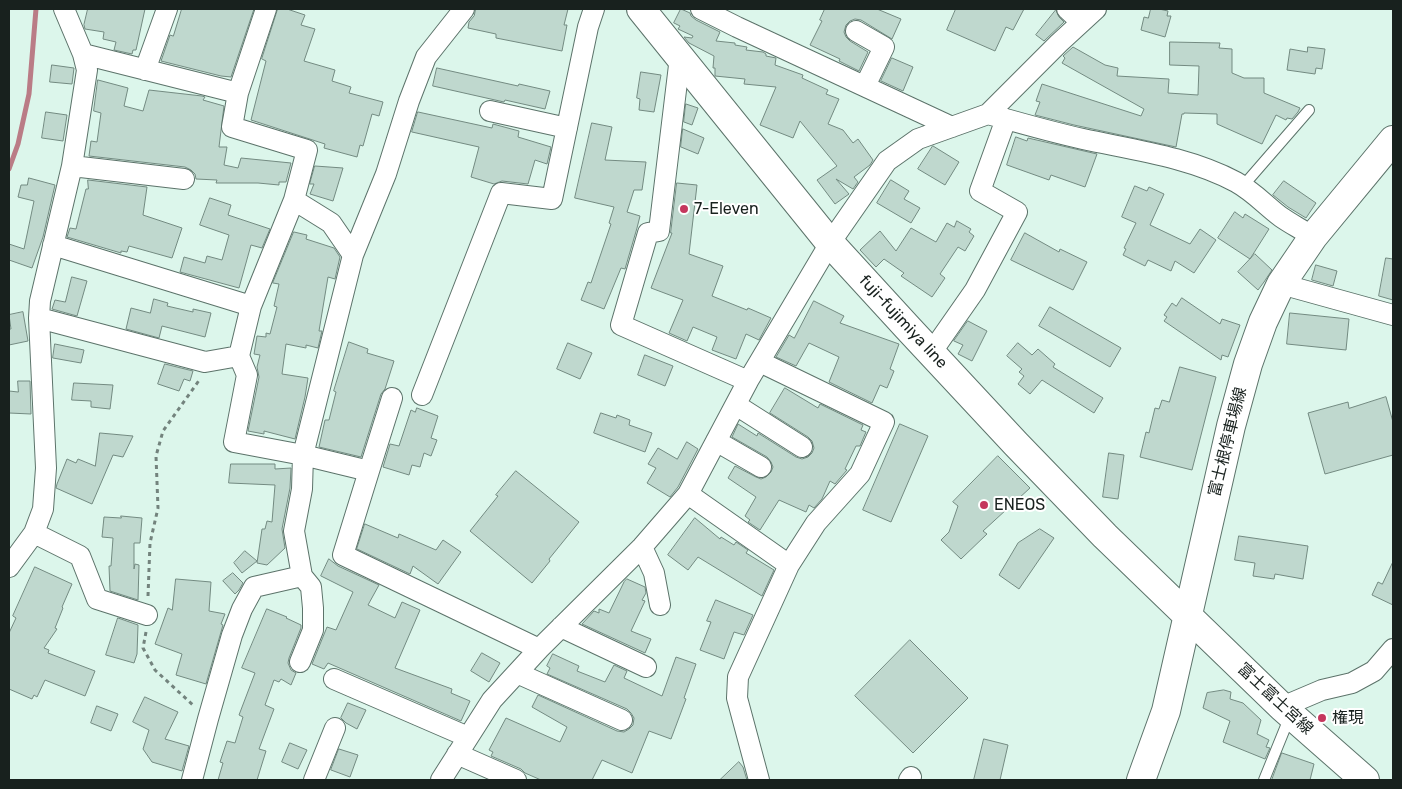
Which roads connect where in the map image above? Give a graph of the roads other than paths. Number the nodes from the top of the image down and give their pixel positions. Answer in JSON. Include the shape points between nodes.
{"nodes":[{"id":1,"x":64,"y":9,"type":"edge"},
{"id":2,"x":168,"y":9,"type":"edge"},
{"id":3,"x":266,"y":9,"type":"edge"},
{"id":4,"x":464,"y":9,"type":"edge"},
{"id":5,"x":594,"y":9,"type":"edge"},
{"id":6,"x":641,"y":9,"type":"edge"},
{"id":7,"x":701,"y":9,"type":"edge"},
{"id":8,"x":1082,"y":13,"type":"edge"},
{"id":9,"x":856,"y":32,"type":"dead end"},
{"id":10,"x":83,"y":54,"type":"junction"},
{"id":11,"x":680,"y":58,"type":"junction"},
{"id":12,"x":145,"y":70,"type":"junction"},
{"id":13,"x":865,"y":86,"type":"junction"},
{"id":14,"x":238,"y":93,"type":"junction"},
{"id":15,"x":490,"y":110,"type":"dead end"},
{"id":16,"x":1309,"y":110,"type":"dead end"},
{"id":17,"x":997,"y":116,"type":"junction"},
{"id":18,"x":952,"y":127,"type":"junction"},
{"id":19,"x":567,"y":128,"type":"junction"},
{"id":20,"x":1393,"y":140,"type":"edge"},
{"id":21,"x":72,"y":166,"type":"junction"},
{"id":22,"x":184,"y":179,"type":"dead end"},
{"id":23,"x":1243,"y":186,"type":"junction"},
{"id":24,"x":294,"y":200,"type":"junction"},
{"id":25,"x":1313,"y":236,"type":"junction"},
{"id":26,"x":830,"y":243,"type":"junction"},
{"id":27,"x":53,"y":245,"type":"junction"},
{"id":28,"x":353,"y":255,"type":"junction"},
{"id":29,"x":1281,"y":284,"type":"junction"},
{"id":30,"x":251,"y":306,"type":"junction"},
{"id":31,"x":1393,"y":316,"type":"edge"},
{"id":32,"x":39,"y":318,"type":"junction"},
{"id":33,"x":931,"y":353,"type":"junction"},
{"id":34,"x":239,"y":356,"type":"junction"},
{"id":35,"x":760,"y":362,"type":"junction"},
{"id":36,"x":748,"y":381,"type":"junction"},
{"id":37,"x":422,"y":395,"type":"dead end"},
{"id":38,"x":392,"y":398,"type":"dead end"},
{"id":39,"x":736,"y":405,"type":"junction"},
{"id":40,"x":716,"y":441,"type":"junction"},
{"id":41,"x":802,"y":447,"type":"dead end"},
{"id":42,"x":303,"y":455,"type":"junction"},
{"id":43,"x":761,"y":467,"type":"dead end"},
{"id":44,"x":369,"y":471,"type":"junction"},
{"id":45,"x":688,"y":494,"type":"junction"},
{"id":46,"x":34,"y":533,"type":"junction"},
{"id":47,"x":642,"y":547,"type":"junction"},
{"id":48,"x":789,"y":565,"type":"junction"},
{"id":49,"x":9,"y":567,"type":"edge"},
{"id":50,"x":302,"y":576,"type":"junction"},
{"id":51,"x":660,"y":605,"type":"dead end"},
{"id":52,"x":147,"y":615,"type":"road end"},
{"id":53,"x":1187,"y":615,"type":"junction"},
{"id":54,"x":561,"y":627,"type":"junction"},
{"id":55,"x":539,"y":649,"type":"junction"},
{"id":56,"x":1393,"y":649,"type":"edge"},
{"id":57,"x":300,"y":662,"type":"dead end"},
{"id":58,"x":646,"y":667,"type":"dead end"},
{"id":59,"x":517,"y":673,"type":"junction"},
{"id":60,"x":334,"y":679,"type":"dead end"},
{"id":61,"x":1286,"y":710,"type":"junction"},
{"id":62,"x":622,"y":720,"type":"dead end"},
{"id":63,"x":335,"y":728,"type":"dead end"},
{"id":64,"x":463,"y":745,"type":"junction"},
{"id":65,"x":192,"y":780,"type":"edge"},
{"id":66,"x":314,"y":780,"type":"edge"},
{"id":67,"x":441,"y":780,"type":"edge"},
{"id":68,"x":516,"y":780,"type":"edge"},
{"id":69,"x":760,"y":780,"type":"edge"},
{"id":70,"x":1141,"y":780,"type":"edge"},
{"id":71,"x":1264,"y":780,"type":"edge"},
{"id":72,"x":1365,"y":780,"type":"edge"}],
"edges":[{"from":1,"to":10,"type":"street"},
{"from":2,"to":12,"type":"street"},
{"from":3,"to":14,"type":"street"},
{"from":4,"to":28,"type":"street","via":[[426,57],[408,101],[386,174]]},
{"from":5,"to":19,"type":"street"},
{"from":6,"to":11,"type":"main road","name":"fuji-fujimiya line"},
{"from":7,"to":13,"type":"street"},
{"from":8,"to":17,"type":"street"},
{"from":9,"to":13,"type":"street","via":[[884,47]]},
{"from":10,"to":12,"type":"street"},
{"from":10,"to":21,"type":"street","via":[[87,70]]},
{"from":11,"to":26,"type":"main road","name":"fuji-fujimiya line"},
{"from":11,"to":36,"type":"street","via":[[659,231],[648,233],[620,325]]},
{"from":12,"to":14,"type":"street"},
{"from":13,"to":18,"type":"street"},
{"from":14,"to":24,"type":"street","via":[[232,127],[307,150]]},
{"from":15,"to":19,"type":"street"},
{"from":16,"to":23,"type":"lane"},
{"from":17,"to":18,"type":"street"},
{"from":17,"to":23,"type":"street","via":[[1082,139],[1173,158]]},
{"from":17,"to":33,"type":"street","via":[[980,191],[1017,212],[975,290]]},
{"from":18,"to":26,"type":"street","via":[[918,139],[887,161]]},
{"from":19,"to":37,"type":"street","via":[[552,199],[501,193]]},
{"from":20,"to":25,"type":"main road","name":"富士根停車場線"},
{"from":21,"to":22,"type":"street"},
{"from":21,"to":27,"type":"street"},
{"from":23,"to":25,"type":"street","via":[[1281,217]]},
{"from":24,"to":28,"type":"street","via":[[331,223]]},
{"from":24,"to":30,"type":"street"},
{"from":25,"to":29,"type":"main road","name":"富士根停車場線"},
{"from":26,"to":33,"type":"main road","name":"fuji-fujimiya line"},
{"from":26,"to":35,"type":"street"},
{"from":27,"to":30,"type":"street"},
{"from":27,"to":32,"type":"street"},
{"from":28,"to":42,"type":"street"},
{"from":29,"to":31,"type":"street"},
{"from":29,"to":53,"type":"main road","name":"富士根停車場線","via":[[1248,364]]},
{"from":30,"to":34,"type":"street"},
{"from":32,"to":34,"type":"street","via":[[205,362]]},
{"from":32,"to":46,"type":"street","via":[[46,468],[43,509]]},
{"from":33,"to":53,"type":"main road","name":"fuji-fujimiya line","via":[[1105,536]]},
{"from":34,"to":42,"type":"street","via":[[247,375],[234,442]]},
{"from":35,"to":36,"type":"street"},
{"from":35,"to":48,"type":"street","via":[[884,422],[860,474],[816,523]]},
{"from":36,"to":39,"type":"street"},
{"from":38,"to":44,"type":"street"},
{"from":39,"to":40,"type":"street"},
{"from":39,"to":41,"type":"street"},
{"from":40,"to":43,"type":"street"},
{"from":40,"to":45,"type":"street"},
{"from":42,"to":44,"type":"street"},
{"from":42,"to":50,"type":"street","via":[[302,489],[294,531]]},
{"from":44,"to":55,"type":"street","via":[[343,555]]},
{"from":45,"to":47,"type":"street"},
{"from":45,"to":48,"type":"street"},
{"from":46,"to":49,"type":"street"},
{"from":46,"to":52,"type":"street","via":[[80,556],[97,599]]},
{"from":47,"to":51,"type":"street","via":[[654,573]]},
{"from":47,"to":54,"type":"street"},
{"from":48,"to":69,"type":"street","via":[[738,677],[737,698]]},
{"from":50,"to":57,"type":"street","via":[[311,587],[313,608],[312,630]]},
{"from":50,"to":65,"type":"street","via":[[254,586],[232,635]]},
{"from":53,"to":61,"type":"main road","name":"富士富士宮線"},
{"from":53,"to":70,"type":"main road","name":"富士根停車場線","via":[[1166,711]]},
{"from":54,"to":55,"type":"street"},
{"from":54,"to":58,"type":"street"},
{"from":55,"to":59,"type":"street"},
{"from":56,"to":61,"type":"street","via":[[1374,671],[1352,683],[1322,690]]},
{"from":59,"to":62,"type":"street"},
{"from":59,"to":64,"type":"street","via":[[492,700]]},
{"from":60,"to":64,"type":"street"},
{"from":61,"to":71,"type":"lane"},
{"from":61,"to":72,"type":"main road","name":"富士富士宮線"},
{"from":63,"to":66,"type":"street"},
{"from":64,"to":67,"type":"street"},
{"from":64,"to":68,"type":"street"}]}
